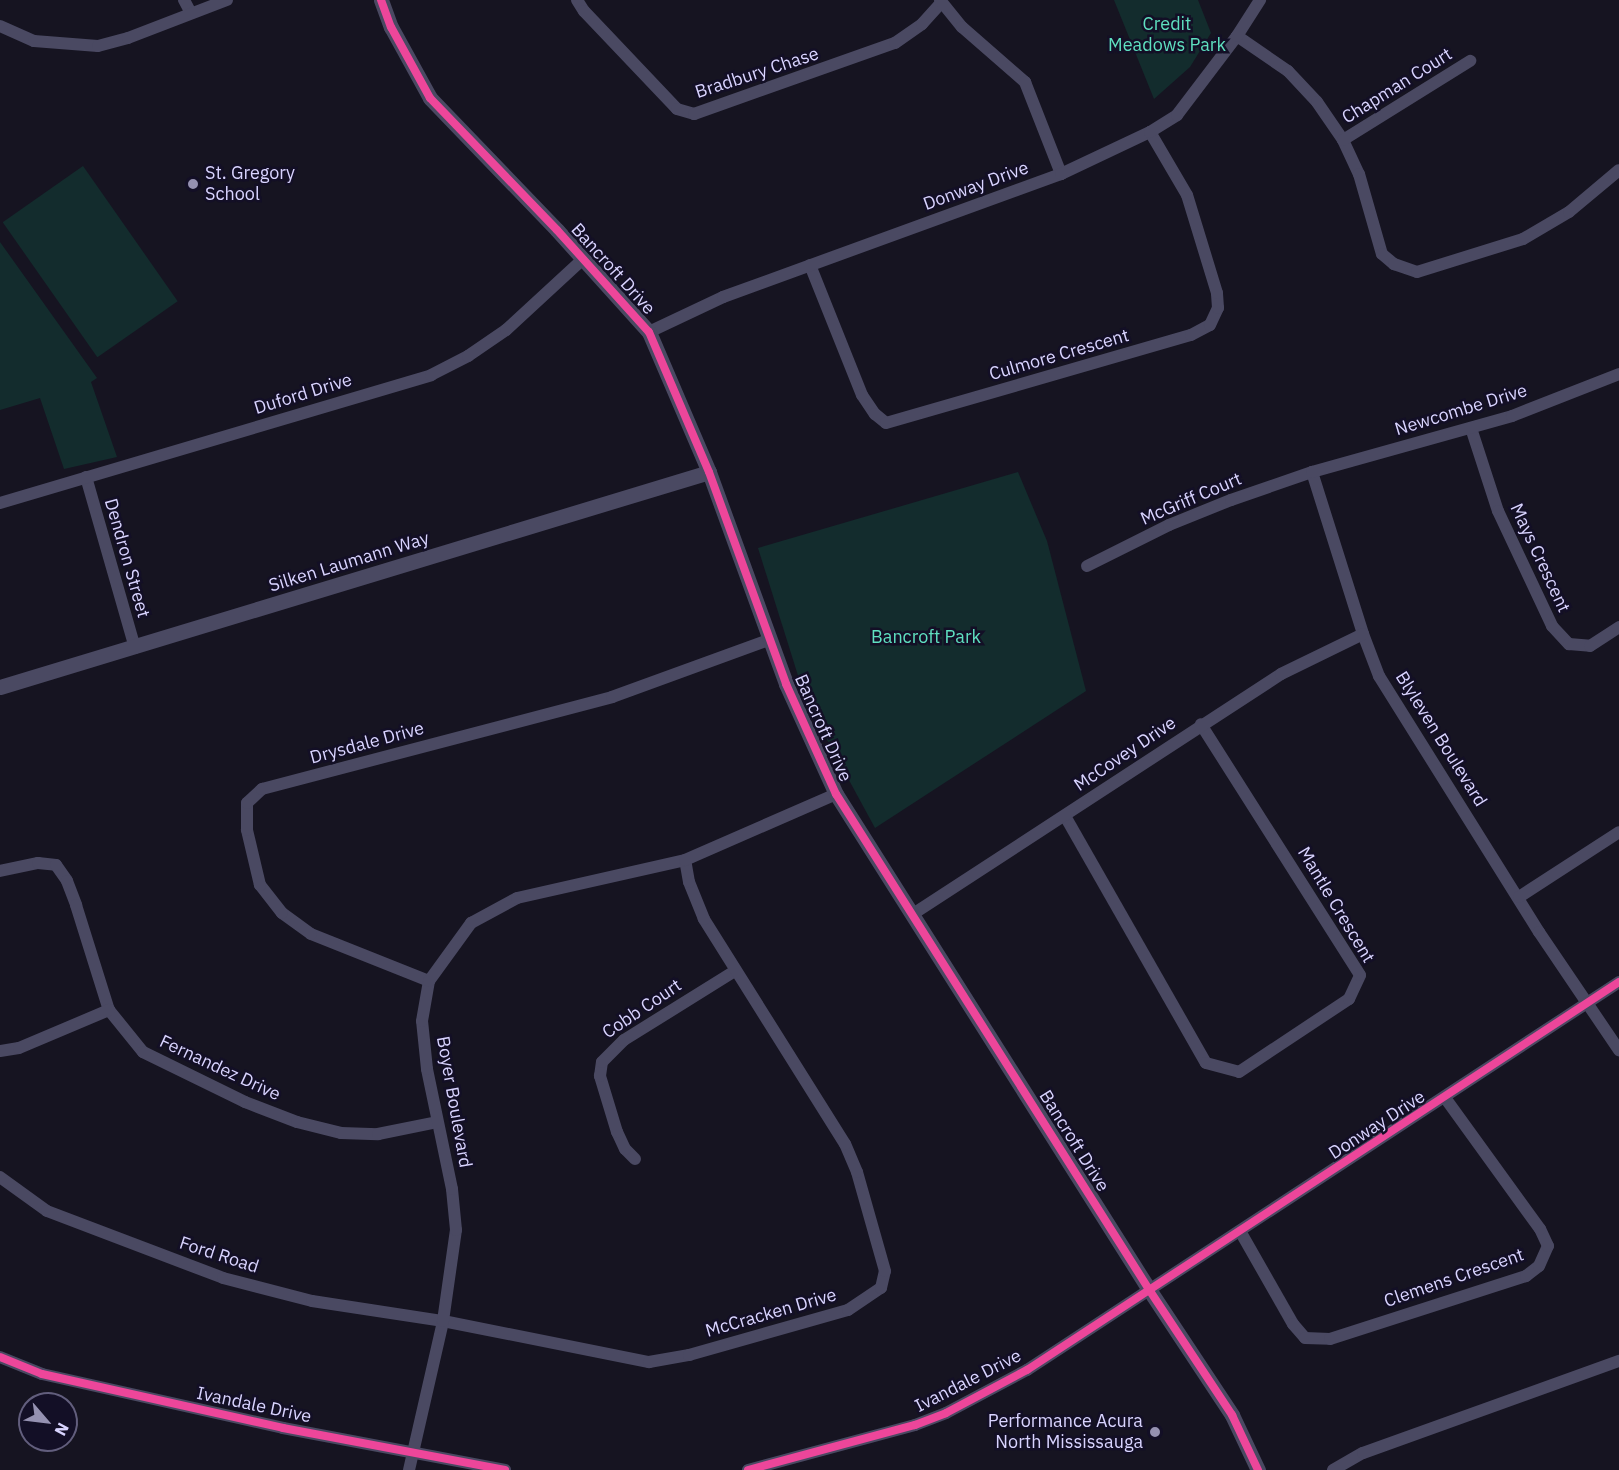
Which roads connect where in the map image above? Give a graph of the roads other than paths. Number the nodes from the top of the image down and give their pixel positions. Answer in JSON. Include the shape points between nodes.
{"nodes":[{"id":1,"x":184,"y":0,"type":"edge"},
{"id":2,"x":227,"y":0,"type":"edge"},
{"id":3,"x":381,"y":0,"type":"edge"},
{"id":4,"x":577,"y":0,"type":"edge"},
{"id":5,"x":1260,"y":0,"type":"edge"},
{"id":6,"x":940,"y":1,"type":"edge"},
{"id":7,"x":190,"y":13,"type":"junction"},
{"id":8,"x":0,"y":26,"type":"edge"},
{"id":9,"x":1237,"y":36,"type":"junction"},
{"id":10,"x":1470,"y":62,"type":"dead end"},
{"id":11,"x":1150,"y":132,"type":"junction"},
{"id":12,"x":1342,"y":140,"type":"junction"},
{"id":13,"x":1619,"y":170,"type":"edge"},
{"id":14,"x":1061,"y":174,"type":"junction"},
{"id":15,"x":583,"y":259,"type":"junction"},
{"id":16,"x":810,"y":265,"type":"junction"},
{"id":17,"x":649,"y":332,"type":"junction"},
{"id":18,"x":1619,"y":374,"type":"edge"},
{"id":19,"x":1471,"y":428,"type":"junction"},
{"id":20,"x":709,"y":472,"type":"junction"},
{"id":21,"x":1312,"y":472,"type":"junction"},
{"id":22,"x":86,"y":477,"type":"junction"},
{"id":23,"x":0,"y":503,"type":"edge"},
{"id":24,"x":1087,"y":566,"type":"dead end"},
{"id":25,"x":1619,"y":627,"type":"edge"},
{"id":26,"x":1363,"y":634,"type":"junction"},
{"id":27,"x":769,"y":640,"type":"junction"},
{"id":28,"x":135,"y":648,"type":"junction"},
{"id":29,"x":0,"y":687,"type":"edge"},
{"id":30,"x":1202,"y":724,"type":"junction"},
{"id":31,"x":836,"y":794,"type":"junction"},
{"id":32,"x":1065,"y":816,"type":"junction"},
{"id":33,"x":1619,"y":832,"type":"edge"},
{"id":34,"x":685,"y":860,"type":"junction"},
{"id":35,"x":0,"y":871,"type":"edge"},
{"id":36,"x":1519,"y":897,"type":"junction"},
{"id":37,"x":914,"y":914,"type":"junction"},
{"id":38,"x":735,"y":971,"type":"junction"},
{"id":39,"x":429,"y":981,"type":"junction"},
{"id":40,"x":1619,"y":982,"type":"edge"},
{"id":41,"x":1587,"y":1001,"type":"junction"},
{"id":42,"x":109,"y":1010,"type":"junction"},
{"id":43,"x":1619,"y":1050,"type":"edge"},
{"id":44,"x":0,"y":1051,"type":"edge"},
{"id":45,"x":1444,"y":1098,"type":"junction"},
{"id":46,"x":437,"y":1122,"type":"junction"},
{"id":47,"x":635,"y":1159,"type":"dead end"},
{"id":48,"x":0,"y":1177,"type":"edge"},
{"id":49,"x":1240,"y":1232,"type":"junction"},
{"id":50,"x":1150,"y":1291,"type":"junction"},
{"id":51,"x":443,"y":1321,"type":"junction"},
{"id":52,"x":0,"y":1357,"type":"edge"},
{"id":53,"x":1619,"y":1361,"type":"edge"},
{"id":54,"x":412,"y":1451,"type":"junction"},
{"id":55,"x":410,"y":1470,"type":"edge"},
{"id":56,"x":505,"y":1470,"type":"edge"},
{"id":57,"x":748,"y":1470,"type":"edge"},
{"id":58,"x":1258,"y":1470,"type":"edge"},
{"id":59,"x":1333,"y":1470,"type":"edge"}],
"edges":[{"from":1,"to":7,"type":"street"},
{"from":2,"to":7,"type":"street"},
{"from":3,"to":15,"type":"street","name":"Bancroft Drive","via":[[391,27],[430,98]]},
{"from":4,"to":6,"type":"street","name":"Bradbury Chase","via":[[677,109],[694,114],[896,43],[922,24]]},
{"from":5,"to":9,"type":"street","name":"Donway Drive"},
{"from":6,"to":14,"type":"street","via":[[962,27],[1025,82]]},
{"from":7,"to":8,"type":"street","via":[[98,46],[34,41]]},
{"from":9,"to":11,"type":"street","name":"Donway Drive","via":[[1177,115]]},
{"from":9,"to":12,"type":"street","via":[[1288,71],[1317,102]]},
{"from":10,"to":12,"type":"street","name":"Chapman Court"},
{"from":11,"to":14,"type":"street","name":"Donway Drive"},
{"from":11,"to":16,"type":"street","name":"Culmore Crescent","via":[[1186,195],[1217,293],[1218,308],[1210,325],[1191,335],[886,423],[862,395]]},
{"from":12,"to":13,"type":"street","via":[[1359,174],[1382,254],[1394,264],[1417,272],[1523,239],[1569,212]]},
{"from":14,"to":16,"type":"street","name":"Donway Drive"},
{"from":15,"to":17,"type":"street","name":"Bancroft Drive"},
{"from":15,"to":22,"type":"street","name":"Duford Drive","via":[[506,330],[431,375]]},
{"from":16,"to":17,"type":"street","name":"Donway Drive","via":[[723,297]]},
{"from":17,"to":20,"type":"street","name":"Bancroft Drive"},
{"from":18,"to":19,"type":"street","name":"Newcombe Drive"},
{"from":19,"to":21,"type":"street","name":"Newcombe Drive"},
{"from":19,"to":25,"type":"street","name":"Mays Crescent","via":[[1498,511],[1552,626],[1569,644],[1590,646]]},
{"from":20,"to":27,"type":"street","name":"Bancroft Drive"},
{"from":20,"to":28,"type":"street","name":"Silken Laumann Way"},
{"from":21,"to":24,"type":"street","name":"McGriff Court","via":[[1169,525]]},
{"from":21,"to":26,"type":"street","name":"Blyleven Boulevard"},
{"from":22,"to":23,"type":"street","name":"Duford Drive"},
{"from":22,"to":28,"type":"street","name":"Dendron Street"},
{"from":26,"to":30,"type":"street","name":"McCovey Drive","via":[[1281,674]]},
{"from":26,"to":36,"type":"street","name":"Blyleven Boulevard","via":[[1379,676]]},
{"from":27,"to":31,"type":"street","name":"Bancroft Drive"},
{"from":27,"to":39,"type":"street","name":"Drysdale Drive","via":[[612,697],[262,789],[247,803],[247,830],[260,885],[282,913],[311,934]]},
{"from":28,"to":29,"type":"street","name":"Silken Laumann Way"},
{"from":30,"to":32,"type":"street","name":"McCovey Drive"},
{"from":30,"to":32,"type":"street","name":"Mantle Crescent","via":[[1360,975],[1349,999],[1239,1072],[1206,1063]]},
{"from":31,"to":34,"type":"street","name":"Boyer Boulevard"},
{"from":31,"to":37,"type":"street","name":"Bancroft Drive"},
{"from":32,"to":37,"type":"street","name":"McCovey Drive"},
{"from":33,"to":36,"type":"street"},
{"from":34,"to":38,"type":"street","name":"McCracken Drive","via":[[704,920]]},
{"from":34,"to":39,"type":"street","name":"Boyer Boulevard","via":[[517,898],[471,923]]},
{"from":35,"to":42,"type":"street","name":"Fernandez Drive","via":[[38,863],[56,865],[76,905]]},
{"from":36,"to":41,"type":"street","name":"Blyleven Boulevard"},
{"from":37,"to":50,"type":"street","name":"Bancroft Drive"},
{"from":38,"to":47,"type":"street","name":"Cobb Court","via":[[624,1040],[602,1062],[600,1076],[617,1132]]},
{"from":38,"to":51,"type":"street","name":"McCracken Drive","via":[[845,1144],[857,1172],[885,1272],[881,1288],[848,1310],[689,1355],[649,1362]]},
{"from":39,"to":46,"type":"street","name":"Boyer Boulevard","via":[[422,1021]]},
{"from":40,"to":41,"type":"street","name":"Donway Drive"},
{"from":41,"to":43,"type":"street","name":"Blyleven Boulevard"},
{"from":41,"to":45,"type":"street","name":"Donway Drive"},
{"from":42,"to":44,"type":"street","via":[[19,1048]]},
{"from":42,"to":46,"type":"street","name":"Fernandez Drive","via":[[142,1052],[245,1102],[297,1122],[341,1133],[378,1134]]},
{"from":45,"to":49,"type":"street","name":"Donway Drive"},
{"from":45,"to":49,"type":"street","name":"Clemens Crescent","via":[[1544,1237],[1548,1246],[1539,1266],[1526,1276],[1330,1339],[1305,1338]]},
{"from":46,"to":51,"type":"street","name":"Boyer Boulevard","via":[[452,1189],[456,1230]]},
{"from":48,"to":51,"type":"street","name":"Ford Road","via":[[48,1211],[223,1278],[312,1301]]},
{"from":49,"to":50,"type":"street","name":"Donway Drive"},
{"from":50,"to":57,"type":"street","name":"Ivandale Drive","via":[[1027,1370],[946,1413]]},
{"from":50,"to":58,"type":"street","name":"Bancroft Drive","via":[[1232,1415]]},
{"from":51,"to":54,"type":"street","name":"Boyer Boulevard"},
{"from":52,"to":54,"type":"street","name":"Ivandale Drive","via":[[54,1377],[283,1428]]},
{"from":53,"to":59,"type":"street","via":[[1363,1453]]},
{"from":54,"to":55,"type":"street","name":"Boyer Boulevard"},
{"from":54,"to":56,"type":"street","name":"Ivandale Drive"}]}
